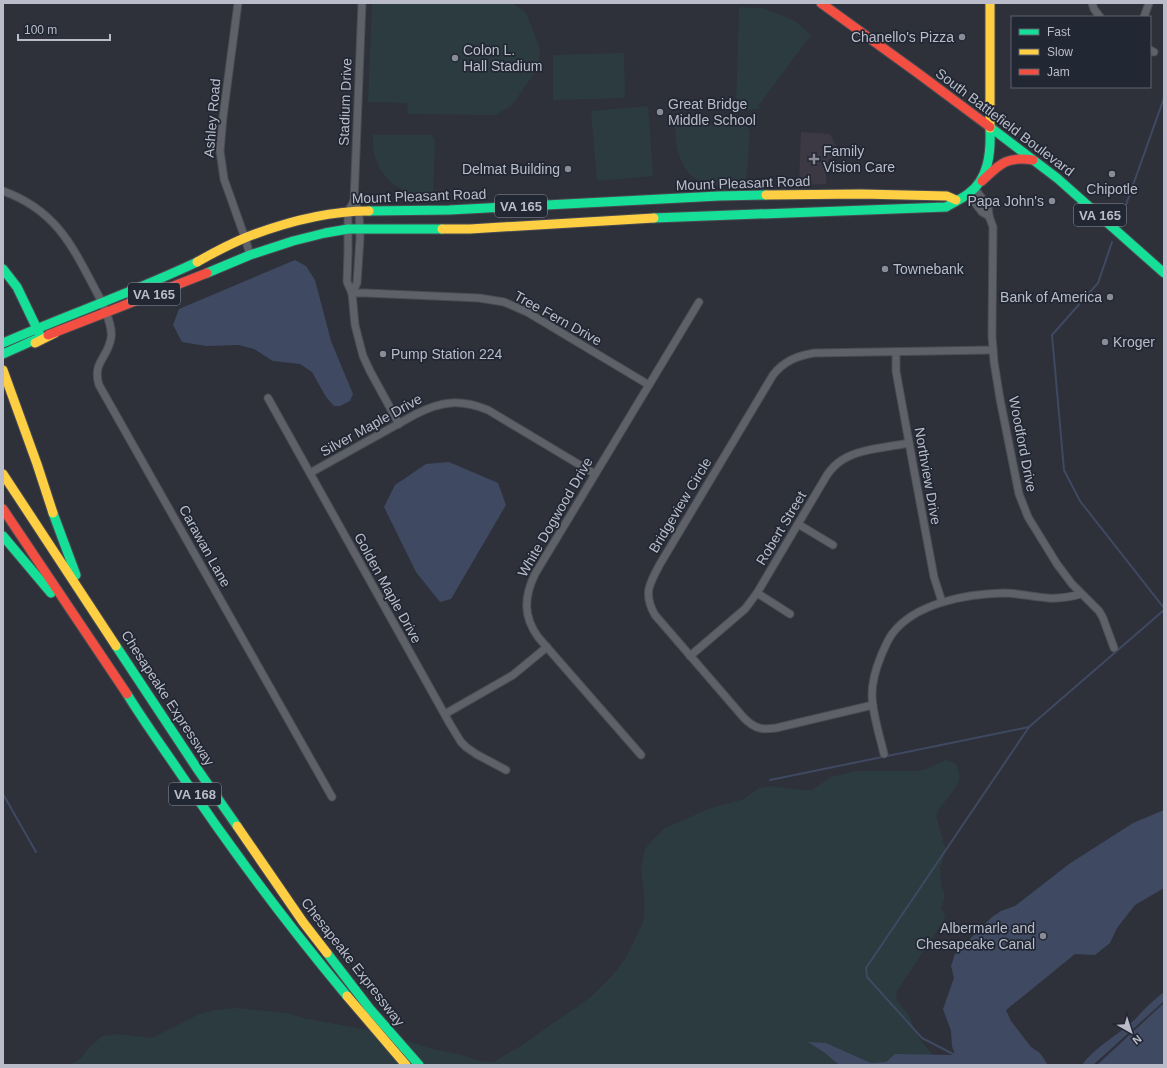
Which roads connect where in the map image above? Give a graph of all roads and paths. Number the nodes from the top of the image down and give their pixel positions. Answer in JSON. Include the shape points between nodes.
{"nodes":[{"id":1,"x":238,"y":3,"type":"edge"},
{"id":2,"x":362,"y":3,"type":"edge"},
{"id":3,"x":821,"y":3,"type":"edge"},
{"id":4,"x":990,"y":3,"type":"edge"},
{"id":5,"x":1092,"y":3,"type":"edge"},
{"id":6,"x":1148,"y":3,"type":"edge"},
{"id":7,"x":1099,"y":16,"type":"edge"},
{"id":8,"x":1144,"y":16,"type":"edge"},
{"id":9,"x":990,"y":128,"type":"junction"},
{"id":10,"x":1033,"y":160,"type":"junction"},
{"id":11,"x":973,"y":190,"type":"junction"},
{"id":12,"x":3,"y":191,"type":"edge"},
{"id":13,"x":930,"y":196,"type":"junction"},
{"id":14,"x":956,"y":200,"type":"junction"},
{"id":15,"x":354,"y":201,"type":"junction"},
{"id":16,"x":359,"y":211,"type":"junction"},
{"id":17,"x":847,"y":211,"type":"junction"},
{"id":18,"x":348,"y":212,"type":"junction"},
{"id":19,"x":348,"y":229,"type":"junction"},
{"id":20,"x":359,"y":229,"type":"junction"},
{"id":21,"x":245,"y":238,"type":"junction"},
{"id":22,"x":250,"y":255,"type":"junction"},
{"id":23,"x":3,"y":268,"type":"edge"},
{"id":24,"x":1164,"y":272,"type":"edge"},
{"id":25,"x":352,"y":293,"type":"junction"},
{"id":26,"x":102,"y":302,"type":"junction"},
{"id":27,"x":699,"y":302,"type":"dead end"},
{"id":28,"x":106,"y":312,"type":"junction"},
{"id":29,"x":37,"y":328,"type":"junction"},
{"id":30,"x":55,"y":333,"type":"junction"},
{"id":31,"x":41,"y":337,"type":"junction"},
{"id":32,"x":3,"y":343,"type":"edge"},
{"id":33,"x":993,"y":350,"type":"junction"},
{"id":34,"x":896,"y":352,"type":"junction"},
{"id":35,"x":3,"y":354,"type":"edge"},
{"id":36,"x":3,"y":363,"type":"edge"},
{"id":37,"x":3,"y":370,"type":"edge"},
{"id":38,"x":649,"y":385,"type":"junction"},
{"id":39,"x":268,"y":398,"type":"dead end"},
{"id":40,"x":399,"y":424,"type":"junction"},
{"id":41,"x":909,"y":443,"type":"junction"},
{"id":42,"x":310,"y":473,"type":"junction"},
{"id":43,"x":3,"y":474,"type":"edge"},
{"id":44,"x":595,"y":474,"type":"junction"},
{"id":45,"x":3,"y":509,"type":"edge"},
{"id":46,"x":798,"y":524,"type":"junction"},
{"id":47,"x":3,"y":536,"type":"edge"},
{"id":48,"x":833,"y":545,"type":"dead end"},
{"id":49,"x":757,"y":593,"type":"junction"},
{"id":50,"x":1081,"y":594,"type":"junction"},
{"id":51,"x":942,"y":602,"type":"junction"},
{"id":52,"x":790,"y":614,"type":"dead end"},
{"id":53,"x":80,"y":624,"type":"junction"},
{"id":54,"x":547,"y":647,"type":"junction"},
{"id":55,"x":1114,"y":648,"type":"dead end"},
{"id":56,"x":690,"y":656,"type":"junction"},
{"id":57,"x":127,"y":662,"type":"junction"},
{"id":58,"x":873,"y":705,"type":"junction"},
{"id":59,"x":444,"y":714,"type":"junction"},
{"id":60,"x":884,"y":754,"type":"dead end"},
{"id":61,"x":641,"y":755,"type":"dead end"},
{"id":62,"x":506,"y":770,"type":"dead end"},
{"id":63,"x":332,"y":797,"type":"dead end"},
{"id":64,"x":406,"y":1065,"type":"edge"},
{"id":65,"x":419,"y":1065,"type":"edge"}],
"edges":[{"from":1,"to":21,"type":"street","name":"Ashley Road","via":[[220,151],[224,179]]},
{"from":2,"to":15,"type":"street","name":"Stadium Drive"},
{"from":3,"to":9,"type":"main road","name":"South Battlefield Boulevard"},
{"from":4,"to":9,"type":"main road"},
{"from":5,"to":7,"type":"street"},
{"from":6,"to":8,"type":"street"},
{"from":9,"to":10,"type":"main road","name":"South Battlefield Boulevard","number":"VA 165"},
{"from":9,"to":11,"type":"main road","via":[[990,156],[983,176]]},
{"from":10,"to":11,"type":"main road","number":"VA 165","via":[[1017,158],[1005,161]]},
{"from":10,"to":24,"type":"main road","name":"South Battlefield Boulevard","number":"VA 165"},
{"from":11,"to":14,"type":"main road","number":"VA 165"},
{"from":11,"to":33,"type":"street","name":"Woodford Drive","via":[[988,206],[993,227]]},
{"from":12,"to":26,"type":"street","name":"Carawan Lane","via":[[33,205],[57,226],[68,240]]},
{"from":13,"to":14,"type":"main road","name":"Mount Pleasant Road","number":"VA 165","via":[[946,196]]},
{"from":13,"to":16,"type":"main road","name":"Mount Pleasant Road","number":"VA 165","via":[[719,196],[449,210]]},
{"from":13,"to":17,"type":"main road","via":[[922,202],[878,205]]},
{"from":14,"to":17,"type":"main road","number":"VA 165","via":[[946,206]]},
{"from":15,"to":16,"type":"street","name":"Stadium Drive"},
{"from":15,"to":18,"type":"street","name":"Stadium Drive"},
{"from":16,"to":18,"type":"main road","name":"Mount Pleasant Road","number":"VA 165"},
{"from":16,"to":20,"type":"street","name":"Stadium Drive"},
{"from":17,"to":20,"type":"main road","number":"VA 165","via":[[678,217],[470,229]]},
{"from":18,"to":19,"type":"street","name":"Stadium Drive"},
{"from":18,"to":21,"type":"main road","name":"Mount Pleasant Road","number":"VA 165","via":[[309,218]]},
{"from":19,"to":20,"type":"main road","number":"VA 165"},
{"from":19,"to":22,"type":"main road","number":"VA 165","via":[[293,240]]},
{"from":19,"to":25,"type":"street","name":"Stadium Drive","via":[[347,282]]},
{"from":20,"to":25,"type":"street","name":"Stadium Drive","via":[[357,283]]},
{"from":21,"to":22,"type":"street","name":"Ashley Road"},
{"from":21,"to":26,"type":"main road","name":"Mount Pleasant Road","number":"VA 165","via":[[149,284]]},
{"from":22,"to":28,"type":"main road","number":"VA 165"},
{"from":23,"to":29,"type":"main road","via":[[14,282]]},
{"from":25,"to":38,"type":"street","name":"Tree Fern Drive","via":[[479,298],[504,302],[527,312]]},
{"from":25,"to":40,"type":"street","name":"Stadium Drive","via":[[355,326],[363,356]]},
{"from":26,"to":28,"type":"street","name":"Carawan Lane"},
{"from":26,"to":29,"type":"main road","name":"Mount Pleasant Road","number":"VA 165"},
{"from":27,"to":38,"type":"street","name":"White Dogwood Drive"},
{"from":28,"to":30,"type":"main road","number":"VA 165"},
{"from":28,"to":63,"type":"street","name":"Carawan Lane","via":[[111,338],[98,364],[99,385]]},
{"from":29,"to":31,"type":"main road"},
{"from":29,"to":32,"type":"main road","name":"Mount Pleasant Road","number":"VA 165"},
{"from":30,"to":31,"type":"main road","number":"VA 165"},
{"from":30,"to":36,"type":"main road","via":[[8,356]]},
{"from":31,"to":35,"type":"main road","number":"VA 165"},
{"from":33,"to":34,"type":"street","name":"Bridgeview Circle"},
{"from":33,"to":50,"type":"street","name":"Woodford Drive","via":[[1014,475],[1022,503],[1057,564]]},
{"from":34,"to":41,"type":"street","name":"Northview Drive","via":[[896,371]]},
{"from":34,"to":56,"type":"street","name":"Bridgeview Circle","via":[[806,354],[789,360],[773,375],[660,564],[649,588],[648,599],[653,611]]},
{"from":37,"to":57,"type":"main road","via":[[71,563],[78,579],[108,624]]},
{"from":38,"to":44,"type":"street","name":"White Dogwood Drive"},
{"from":39,"to":42,"type":"street","name":"Golden Maple Drive"},
{"from":40,"to":42,"type":"street","name":"Silver Maple Drive"},
{"from":40,"to":44,"type":"street","name":"Silver Maple Drive","via":[[438,405],[457,403],[476,406],[497,415]]},
{"from":41,"to":46,"type":"street","name":"Robert Street","via":[[861,452],[841,460],[831,469]]},
{"from":41,"to":51,"type":"street","name":"Northview Drive","via":[[934,577]]},
{"from":42,"to":59,"type":"street","name":"Golden Maple Drive"},
{"from":43,"to":57,"type":"main road","name":"Chesapeake Expressway","number":"VA 168"},
{"from":44,"to":54,"type":"street","name":"White Dogwood Drive","via":[[529,587],[528,618]]},
{"from":45,"to":53,"type":"main road","name":"Chesapeake Expressway","number":"VA 168"},
{"from":46,"to":48,"type":"street"},
{"from":46,"to":49,"type":"street","name":"Robert Street"},
{"from":47,"to":53,"type":"main road"},
{"from":49,"to":52,"type":"street"},
{"from":49,"to":56,"type":"street","name":"Robert Street","via":[[745,609]]},
{"from":50,"to":51,"type":"street","via":[[1058,599],[1003,593]]},
{"from":50,"to":55,"type":"street","name":"Woodford Drive","via":[[1099,611]]},
{"from":51,"to":58,"type":"street","via":[[917,613],[891,635],[876,670],[872,692]]},
{"from":53,"to":64,"type":"main road","name":"Chesapeake Expressway","number":"VA 168","via":[[239,858],[327,972]]},
{"from":54,"to":59,"type":"street","via":[[513,675]]},
{"from":54,"to":61,"type":"street","name":"White Dogwood Drive"},
{"from":56,"to":58,"type":"street","name":"Bridgeview Circle","via":[[744,718],[760,729],[776,728]]},
{"from":57,"to":65,"type":"main road","name":"Chesapeake Expressway","number":"VA 168","via":[[303,922],[370,1009]]},
{"from":58,"to":60,"type":"street"},
{"from":59,"to":62,"type":"street","name":"Golden Maple Drive","via":[[466,747]]}]}
